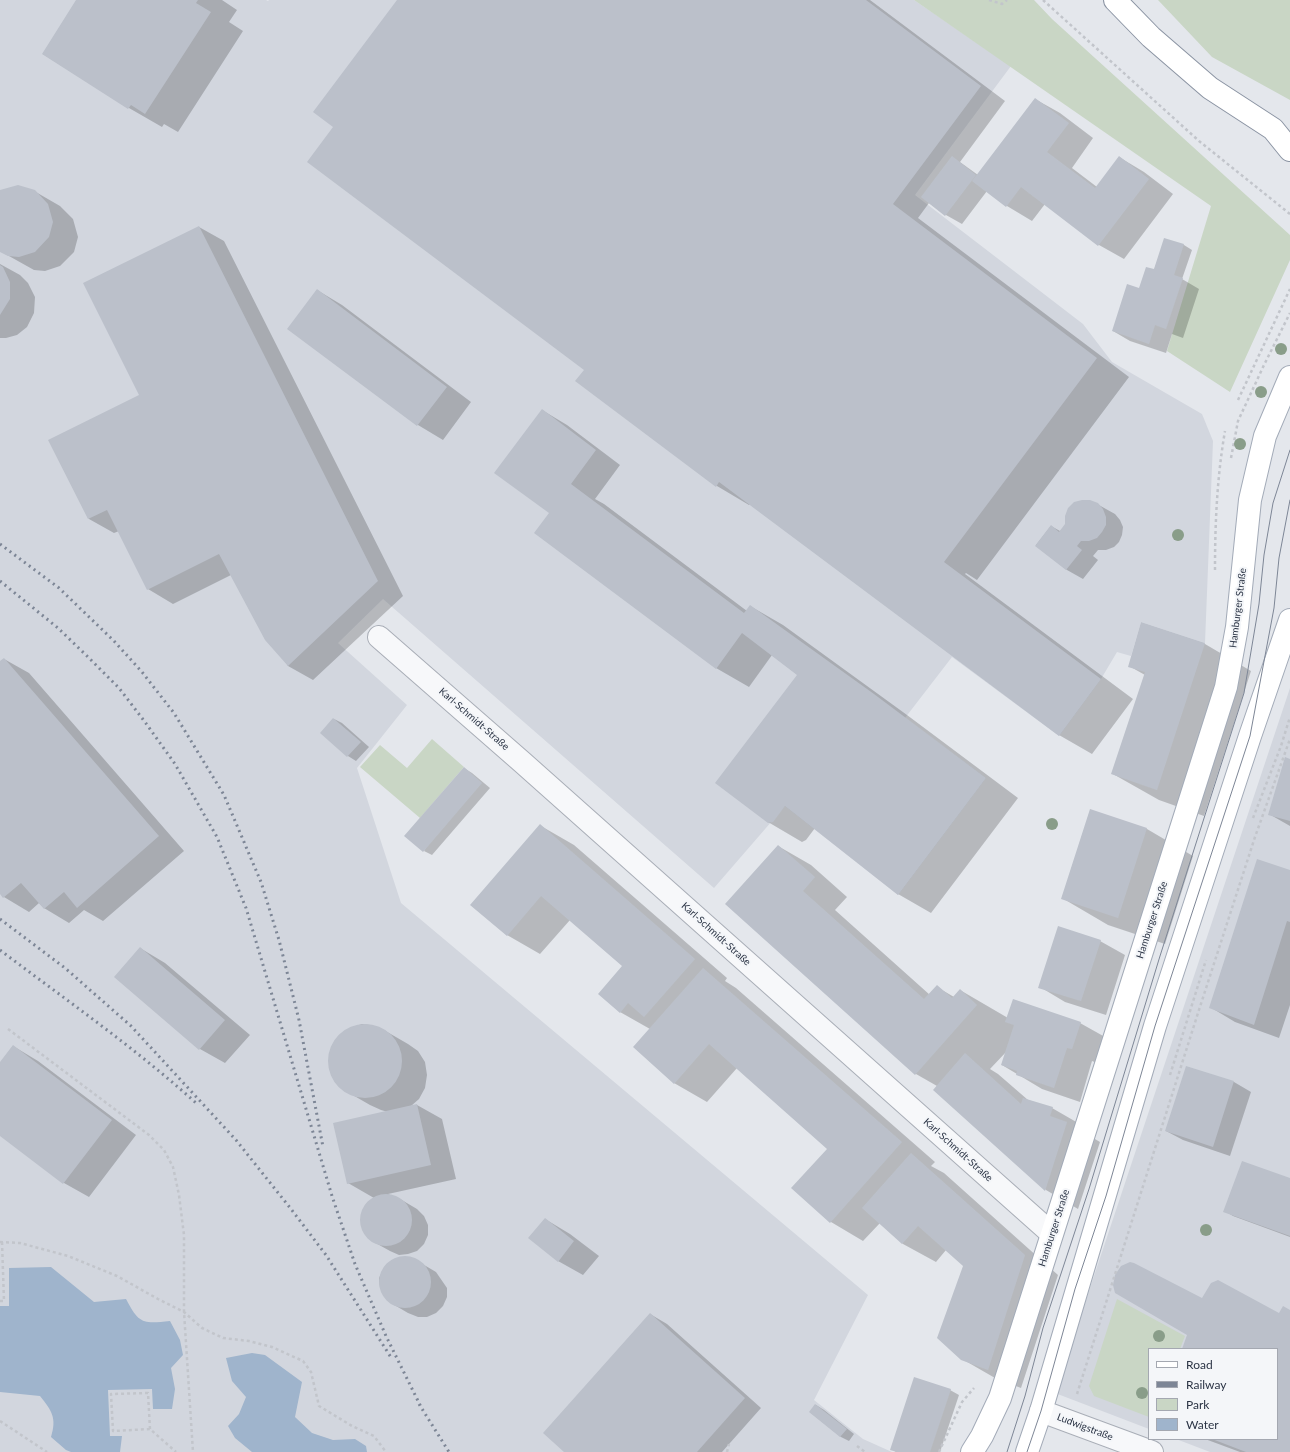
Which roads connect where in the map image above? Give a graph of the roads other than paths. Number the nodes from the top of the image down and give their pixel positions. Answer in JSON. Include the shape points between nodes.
{"nodes":[{"id":1,"x":1115,"y":0,"type":"edge"},
{"id":2,"x":1281,"y":132,"type":"edge"},
{"id":3,"x":1290,"y":150,"type":"edge"},
{"id":4,"x":1290,"y":377,"type":"edge"},
{"id":5,"x":1290,"y":620,"type":"edge"},
{"id":6,"x":379,"y":638,"type":"dead end"},
{"id":7,"x":1052,"y":1234,"type":"junction"},
{"id":8,"x":1041,"y":1411,"type":"junction"},
{"id":9,"x":972,"y":1452,"type":"edge"},
{"id":10,"x":1027,"y":1452,"type":"edge"},
{"id":11,"x":1152,"y":1452,"type":"edge"}],
"edges":[{"from":1,"to":2,"type":"main road","via":[[1151,37],[1210,88]]},
{"from":2,"to":3,"type":"main road"},
{"from":4,"to":7,"type":"main road","name":"Hamburger Straße","via":[[1265,436],[1250,500],[1237,627],[1226,687]]},
{"from":5,"to":8,"type":"main road","via":[[1155,1026]]},
{"from":6,"to":7,"type":"street","name":"Karl-Schmidt-Straße"},
{"from":7,"to":9,"type":"main road","name":"Hamburger Straße","via":[[1000,1398]]},
{"from":8,"to":10,"type":"main road"},
{"from":8,"to":11,"type":"street","name":"Ludwigstraße"}]}
